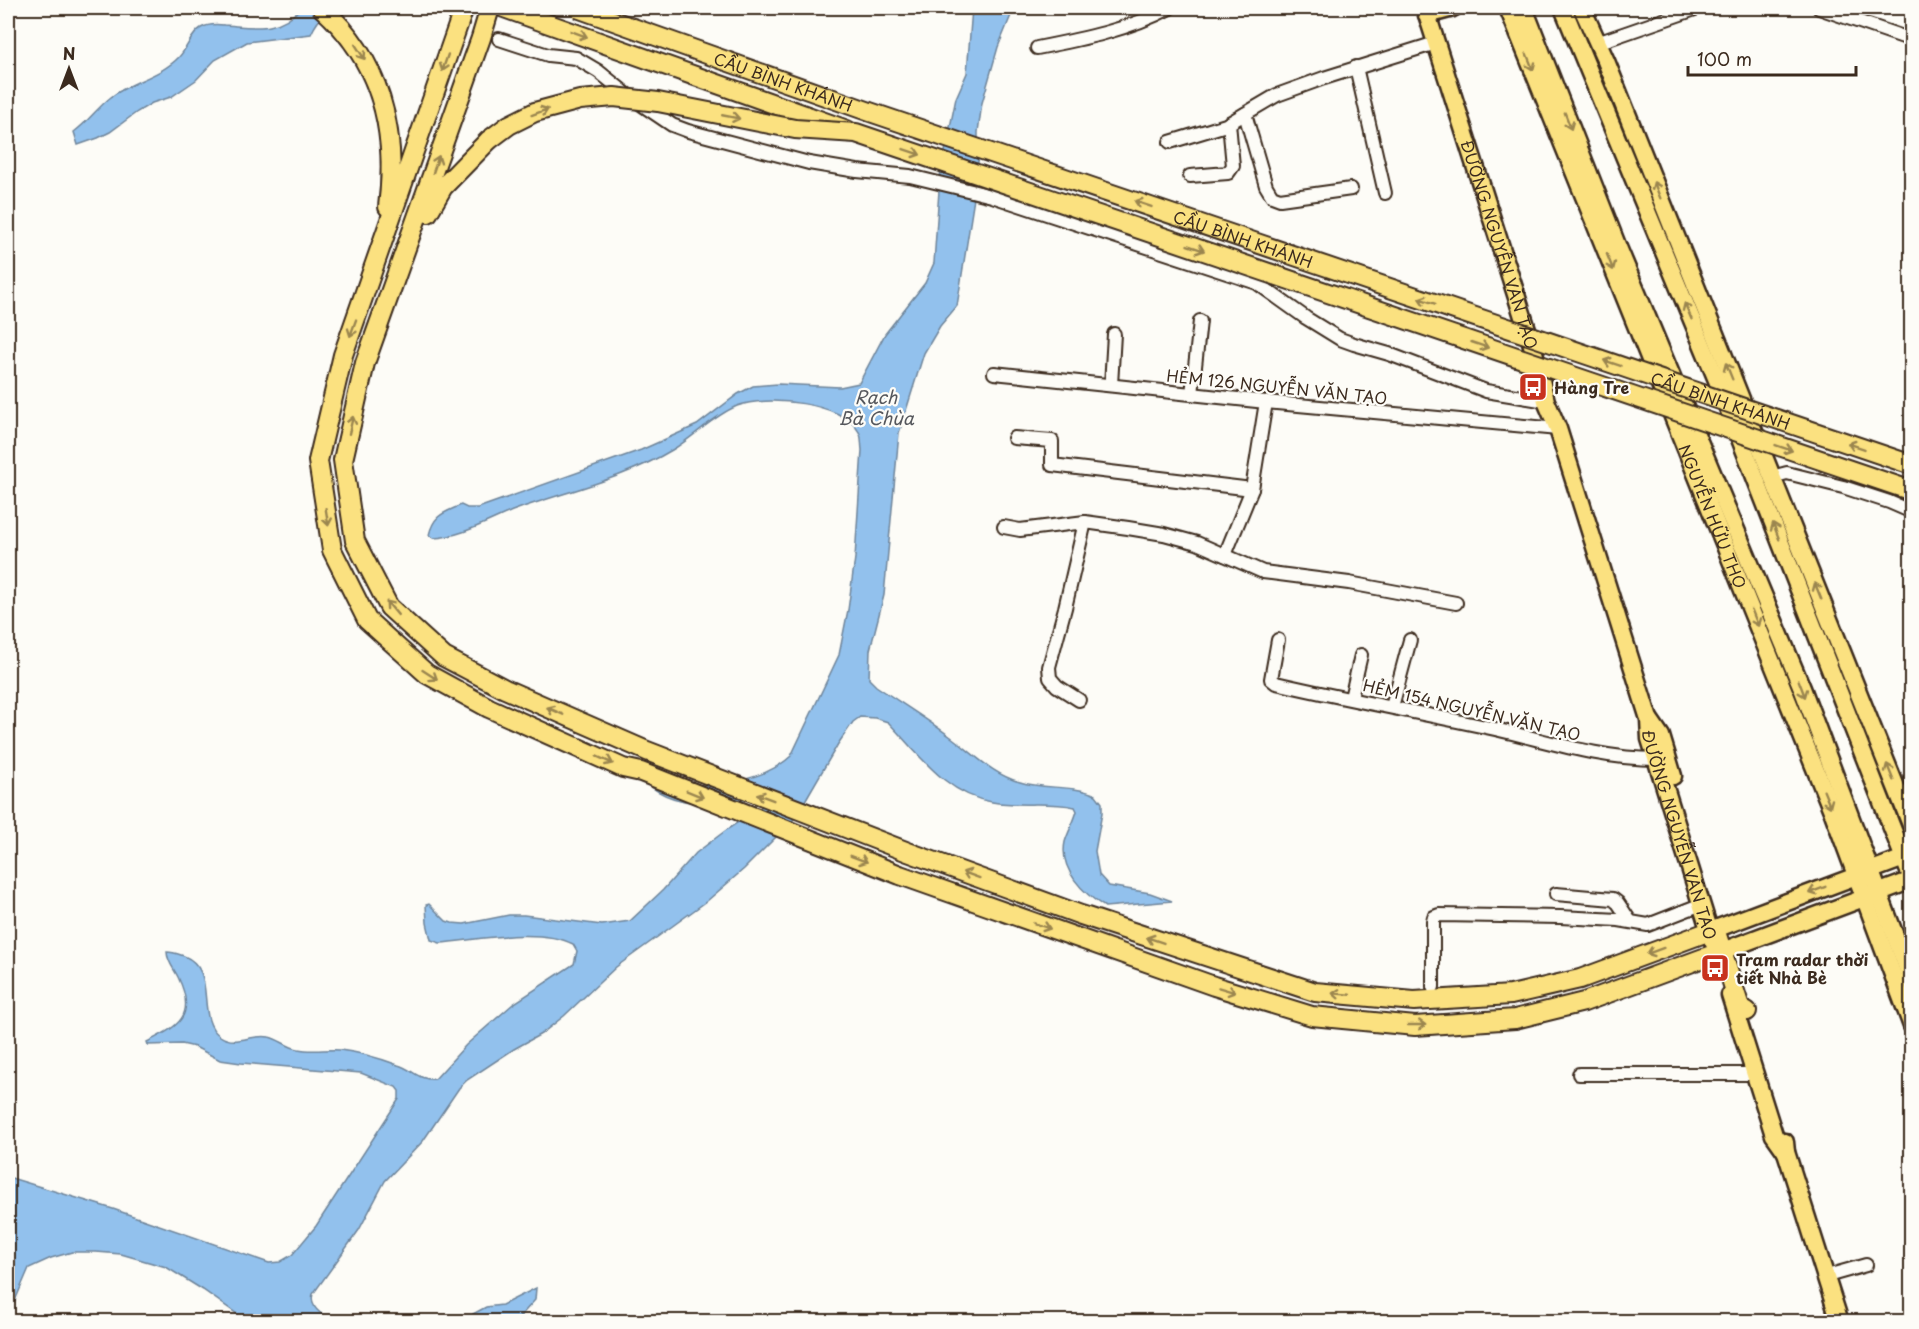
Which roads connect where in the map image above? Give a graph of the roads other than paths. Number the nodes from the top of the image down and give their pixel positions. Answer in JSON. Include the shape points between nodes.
{"nodes":[{"id":1,"x":322,"y":8,"type":"edge"},
{"id":2,"x":464,"y":8,"type":"edge"},
{"id":3,"x":490,"y":8,"type":"edge"},
{"id":4,"x":504,"y":8,"type":"edge"},
{"id":5,"x":577,"y":8,"type":"edge"},
{"id":6,"x":1170,"y":8,"type":"edge"},
{"id":7,"x":1453,"y":8,"type":"edge"},
{"id":8,"x":1508,"y":8,"type":"edge"},
{"id":9,"x":1524,"y":8,"type":"edge"},
{"id":10,"x":1563,"y":8,"type":"edge"},
{"id":11,"x":1582,"y":8,"type":"edge"},
{"id":12,"x":1698,"y":8,"type":"edge"},
{"id":13,"x":1819,"y":8,"type":"edge"},
{"id":14,"x":1426,"y":11,"type":"edge"},
{"id":15,"x":499,"y":39,"type":"dead end"},
{"id":16,"x":1911,"y":40,"type":"edge"},
{"id":17,"x":1436,"y":43,"type":"junction"},
{"id":18,"x":1597,"y":43,"type":"junction"},
{"id":19,"x":1037,"y":48,"type":"dead end"},
{"id":20,"x":1356,"y":67,"type":"junction"},
{"id":21,"x":1245,"y":114,"type":"junction"},
{"id":22,"x":1229,"y":123,"type":"junction"},
{"id":23,"x":856,"y":133,"type":"junction"},
{"id":24,"x":1170,"y":142,"type":"dead end"},
{"id":25,"x":1190,"y":176,"type":"dead end"},
{"id":26,"x":1351,"y":189,"type":"dead end"},
{"id":27,"x":1384,"y":193,"type":"dead end"},
{"id":28,"x":403,"y":259,"type":"junction"},
{"id":29,"x":372,"y":273,"type":"junction"},
{"id":30,"x":1200,"y":321,"type":"dead end"},
{"id":31,"x":1114,"y":334,"type":"dead end"},
{"id":32,"x":994,"y":373,"type":"dead end"},
{"id":33,"x":1111,"y":385,"type":"junction"},
{"id":34,"x":1192,"y":394,"type":"junction"},
{"id":35,"x":1546,"y":401,"type":"junction"},
{"id":36,"x":1266,"y":402,"type":"junction"},
{"id":37,"x":1558,"y":429,"type":"junction"},
{"id":38,"x":1014,"y":438,"type":"dead end"},
{"id":39,"x":1911,"y":465,"type":"edge"},
{"id":40,"x":1772,"y":477,"type":"junction"},
{"id":41,"x":1252,"y":489,"type":"junction"},
{"id":42,"x":1911,"y":491,"type":"edge"},
{"id":43,"x":1911,"y":512,"type":"edge"},
{"id":44,"x":1085,"y":522,"type":"junction"},
{"id":45,"x":1004,"y":527,"type":"dead end"},
{"id":46,"x":1225,"y":555,"type":"junction"},
{"id":47,"x":1456,"y":603,"type":"dead end"},
{"id":48,"x":1278,"y":640,"type":"dead end"},
{"id":49,"x":1410,"y":640,"type":"dead end"},
{"id":50,"x":1361,"y":655,"type":"dead end"},
{"id":51,"x":1351,"y":698,"type":"junction"},
{"id":52,"x":1079,"y":700,"type":"dead end"},
{"id":53,"x":1392,"y":707,"type":"junction"},
{"id":54,"x":1649,"y":719,"type":"junction"},
{"id":55,"x":1656,"y":759,"type":"junction"},
{"id":56,"x":1911,"y":827,"type":"edge"},
{"id":57,"x":1907,"y":857,"type":"edge"},
{"id":58,"x":1864,"y":874,"type":"junction"},
{"id":59,"x":1911,"y":880,"type":"edge"},
{"id":60,"x":1556,"y":894,"type":"dead end"},
{"id":61,"x":1872,"y":895,"type":"junction"},
{"id":62,"x":1702,"y":904,"type":"junction"},
{"id":63,"x":1630,"y":921,"type":"junction"},
{"id":64,"x":1715,"y":929,"type":"junction"},
{"id":65,"x":1722,"y":951,"type":"junction"},
{"id":66,"x":1911,"y":981,"type":"edge"},
{"id":67,"x":1433,"y":987,"type":"dead end"},
{"id":68,"x":1747,"y":1011,"type":"joint"},
{"id":69,"x":1911,"y":1026,"type":"edge"},
{"id":70,"x":1579,"y":1074,"type":"dead end"},
{"id":71,"x":1755,"y":1074,"type":"junction"},
{"id":72,"x":1786,"y":1152,"type":"junction"},
{"id":73,"x":1866,"y":1265,"type":"dead end"},
{"id":74,"x":1827,"y":1276,"type":"junction"},
{"id":75,"x":1840,"y":1322,"type":"edge"}],
"edges":[{"from":1,"to":29,"type":"highway","one_way":true,"via":[[349,36],[367,63],[388,126],[388,205]]},
{"from":2,"to":29,"type":"highway","one_way":true},
{"from":28,"to":3,"type":"highway","one_way":true},
{"from":4,"to":23,"type":"highway","one_way":true,"bridge":true},
{"from":39,"to":5,"type":"highway","name":"CẦU BÌNH KHÁNH","one_way":true,"bridge":true,"via":[[881,116]]},
{"from":6,"to":19,"type":"street","via":[[1109,33]]},
{"from":7,"to":14,"type":"main road"},
{"from":8,"to":58,"type":"main road","name":"NGUYỄN HỮU THỌ","one_way":true,"via":[[1775,668]]},
{"from":9,"to":58,"type":"main road","name":"NGUYỄN HỮU THỌ","one_way":true,"via":[[1617,245],[1802,687]]},
{"from":57,"to":10,"type":"main road","one_way":true,"via":[[1719,384]]},
{"from":11,"to":18,"type":"main road"},
{"from":12,"to":18,"type":"street"},
{"from":13,"to":16,"type":"street"},
{"from":14,"to":17,"type":"main road","name":"ĐƯỜNG NGUYỄN VĂN TẠO"},
{"from":15,"to":35,"type":"street","via":[[548,55],[576,58],[688,131],[809,163],[910,176],[992,196],[1257,284],[1340,339],[1486,391]]},
{"from":17,"to":20,"type":"street"},
{"from":17,"to":35,"type":"main road","name":"ĐƯỜNG NGUYỄN VĂN TẠO","via":[[1533,348]]},
{"from":40,"to":18,"type":"main road","one_way":true},
{"from":20,"to":21,"type":"street","via":[[1277,95]]},
{"from":20,"to":27,"type":"street"},
{"from":21,"to":22,"type":"street"},
{"from":21,"to":26,"type":"street","via":[[1272,196],[1280,199]]},
{"from":22,"to":24,"type":"street"},
{"from":22,"to":25,"type":"street","via":[[1232,171]]},
{"from":28,"to":23,"type":"highway","one_way":true,"bridge":true,"via":[[443,187],[489,140],[535,112],[580,100],[614,98],[658,102],[795,129]]},
{"from":23,"to":42,"type":"highway","name":"CẦU BÌNH KHÁNH","one_way":true,"bridge":true},
{"from":64,"to":28,"type":"highway","one_way":true,"via":[[1580,979],[1511,995],[1414,1001],[1315,992],[1081,915],[820,818],[647,751],[505,689],[444,657],[390,607],[355,541],[342,460],[365,363]]},
{"from":29,"to":65,"type":"highway","one_way":true,"via":[[343,355],[318,461],[332,550],[367,620],[427,674],[489,708],[623,768],[900,875],[1312,1017],[1415,1026],[1515,1019],[1584,1002]]},
{"from":30,"to":34,"type":"street"},
{"from":31,"to":33,"type":"street"},
{"from":32,"to":33,"type":"street","name":"HẺM 126 NGUYỄN VĂN TẠO"},
{"from":33,"to":34,"type":"street","name":"HẺM 126 NGUYỄN VĂN TẠO"},
{"from":34,"to":36,"type":"street","name":"HẺM 126 NGUYỄN VĂN TẠO"},
{"from":35,"to":37,"type":"main road","name":"ĐƯỜNG NGUYỄN VĂN TẠO"},
{"from":36,"to":37,"type":"street","name":"HẺM 126 NGUYỄN VĂN TẠO"},
{"from":36,"to":41,"type":"street"},
{"from":37,"to":54,"type":"main road","name":"ĐƯỜNG NGUYỄN VĂN TẠO"},
{"from":38,"to":41,"type":"street","via":[[1052,441],[1052,465]]},
{"from":40,"to":43,"type":"street","via":[[1787,473],[1843,487]]},
{"from":56,"to":40,"type":"main road","one_way":true},
{"from":41,"to":46,"type":"street"},
{"from":44,"to":45,"type":"street","via":[[1020,530]]},
{"from":44,"to":46,"type":"street","via":[[1164,534]]},
{"from":44,"to":52,"type":"street","via":[[1049,667],[1050,678],[1057,686]]},
{"from":46,"to":47,"type":"street","via":[[1263,572]]},
{"from":48,"to":51,"type":"street","name":"HẺM 154 NGUYỄN VĂN TẠO","via":[[1273,682]]},
{"from":49,"to":53,"type":"street"},
{"from":50,"to":51,"type":"street"},
{"from":51,"to":53,"type":"street","name":"HẺM 154 NGUYỄN VĂN TẠO"},
{"from":53,"to":55,"type":"street","name":"HẺM 154 NGUYỄN VĂN TẠO","via":[[1592,753]]},
{"from":54,"to":55,"type":"main road","name":"ĐƯỜNG NGUYỄN VĂN TẠO"},
{"from":54,"to":64,"type":"main road","name":"ĐƯỜNG NGUYỄN VĂN TẠO","via":[[1661,736]]},
{"from":55,"to":62,"type":"main road","name":"ĐƯỜNG NGUYỄN VĂN TẠO"},
{"from":57,"to":58,"type":"main road"},
{"from":57,"to":59,"type":"main road"},
{"from":58,"to":61,"type":"main road","name":"NGUYỄN HỮU THỌ"},
{"from":58,"to":64,"type":"main road","one_way":true},
{"from":59,"to":61,"type":"main road"},
{"from":60,"to":63,"type":"street","via":[[1613,898]]},
{"from":61,"to":65,"type":"main road"},
{"from":61,"to":66,"type":"main road","name":"NGUYỄN HỮU THỌ"},
{"from":61,"to":69,"type":"main road","name":"NGUYỄN HỮU THỌ"},
{"from":62,"to":63,"type":"street","via":[[1653,924]]},
{"from":62,"to":64,"type":"main road","name":"ĐƯỜNG NGUYỄN VĂN TẠO"},
{"from":63,"to":67,"type":"street","via":[[1439,915],[1433,921]]},
{"from":64,"to":65,"type":"highway"},
{"from":65,"to":68,"type":"highway","via":[[1740,1007]]},
{"from":65,"to":71,"type":"main road","name":"ĐƯỜNG NGUYỄN VĂN TẠO"},
{"from":68,"to":72,"type":"main road","name":"ĐƯỜNG NGUYỄN VĂN TẠO","via":[[1785,1132]]},
{"from":70,"to":71,"type":"street"},
{"from":71,"to":72,"type":"main road","name":"ĐƯỜNG NGUYỄN VĂN TẠO","via":[[1774,1135]]},
{"from":72,"to":74,"type":"main road","name":"ĐƯỜNG NGUYỄN VĂN TẠO"},
{"from":73,"to":74,"type":"street"},
{"from":74,"to":75,"type":"main road","name":"ĐƯỜNG NGUYỄN VĂN TẠO"}]}
